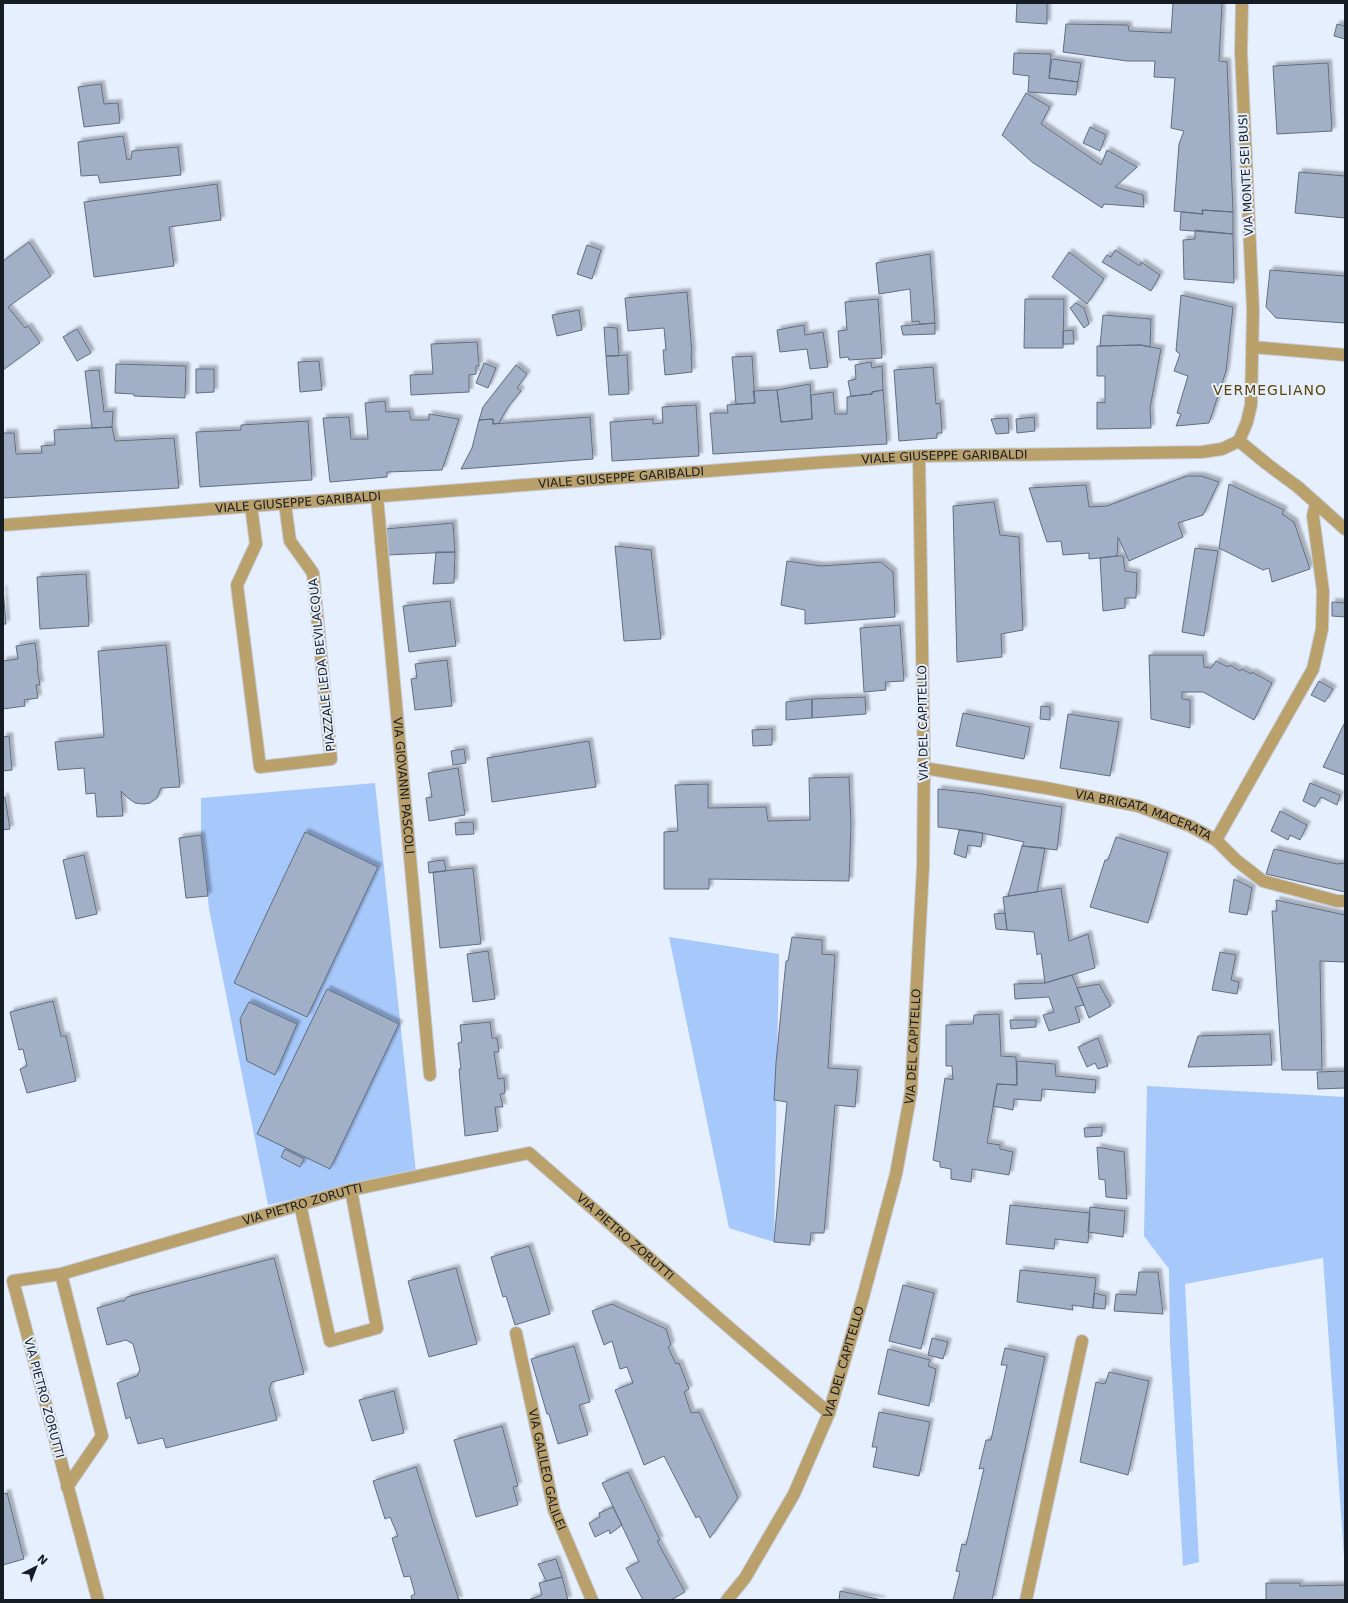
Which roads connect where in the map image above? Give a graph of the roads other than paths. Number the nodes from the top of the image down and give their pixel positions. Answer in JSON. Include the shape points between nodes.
{"nodes":[{"id":1,"x":1242,"y":3,"type":"edge"},
{"id":2,"x":1252,"y":347,"type":"junction"},
{"id":3,"x":1345,"y":355,"type":"edge"},
{"id":4,"x":1239,"y":441,"type":"junction"},
{"id":5,"x":919,"y":456,"type":"junction"},
{"id":6,"x":377,"y":497,"type":"junction"},
{"id":7,"x":1316,"y":503,"type":"junction"},
{"id":8,"x":285,"y":504,"type":"junction"},
{"id":9,"x":251,"y":506,"type":"junction"},
{"id":10,"x":3,"y":525,"type":"edge"},
{"id":11,"x":1345,"y":529,"type":"edge"},
{"id":12,"x":924,"y":768,"type":"junction"},
{"id":13,"x":1216,"y":840,"type":"junction"},
{"id":14,"x":1345,"y":901,"type":"edge"},
{"id":15,"x":430,"y":1075,"type":"dead end"},
{"id":16,"x":351,"y":1190,"type":"junction"},
{"id":17,"x":300,"y":1204,"type":"junction"},
{"id":18,"x":61,"y":1274,"type":"junction"},
{"id":19,"x":516,"y":1333,"type":"dead end"},
{"id":20,"x":1082,"y":1341,"type":"dead end"},
{"id":21,"x":829,"y":1413,"type":"junction"},
{"id":22,"x":67,"y":1487,"type":"junction"},
{"id":23,"x":98,"y":1600,"type":"edge"},
{"id":24,"x":592,"y":1600,"type":"edge"},
{"id":25,"x":727,"y":1600,"type":"edge"},
{"id":26,"x":1026,"y":1600,"type":"edge"}],
"edges":[{"from":1,"to":2,"type":"street","name":"VIA MONTE SEI BUSI","via":[[1240,52]]},
{"from":2,"to":3,"type":"street"},
{"from":2,"to":4,"type":"street","name":"VIA MONTE SEI BUSI","via":[[1251,405],[1248,422]]},
{"from":4,"to":5,"type":"street","name":"VIALE GIUSEPPE GARIBALDI","via":[[1222,449],[1202,452]]},
{"from":4,"to":7,"type":"street"},
{"from":5,"to":6,"type":"street","name":"VIALE GIUSEPPE GARIBALDI"},
{"from":5,"to":12,"type":"street","name":"VIA DEL CAPITELLO"},
{"from":6,"to":8,"type":"street","name":"VIALE GIUSEPPE GARIBALDI"},
{"from":6,"to":15,"type":"street","name":"VIA GIOVANNI PASCOLI"},
{"from":7,"to":11,"type":"street"},
{"from":7,"to":13,"type":"street","via":[[1313,516],[1323,591],[1322,629],[1313,669]]},
{"from":8,"to":9,"type":"street","name":"VIALE GIUSEPPE GARIBALDI"},
{"from":8,"to":9,"type":"street","name":"PIAZZALE LEDA BEVILACQUA","via":[[290,541],[313,573],[331,760],[260,767],[237,585],[256,544]]},
{"from":9,"to":10,"type":"street","name":"VIALE GIUSEPPE GARIBALDI"},
{"from":12,"to":13,"type":"street","name":"VIA BRIGATA MACERATA","via":[[1138,806],[1190,826]]},
{"from":12,"to":21,"type":"street","name":"VIA DEL CAPITELLO","via":[[923,867],[911,1092],[896,1174]]},
{"from":13,"to":14,"type":"street","name":"VIA BRIGATA MACERATA","via":[[1236,860],[1264,881]]},
{"from":16,"to":17,"type":"street","name":"VIA PIETRO ZORUTTI"},
{"from":16,"to":17,"type":"street","via":[[377,1328],[330,1341]]},
{"from":16,"to":21,"type":"street","name":"VIA PIETRO ZORUTTI","via":[[529,1153]]},
{"from":17,"to":18,"type":"street","name":"VIA PIETRO ZORUTTI"},
{"from":18,"to":22,"type":"street","via":[[102,1436]]},
{"from":18,"to":22,"type":"street","name":"VIA PIETRO ZORUTTI","via":[[13,1281]]},
{"from":19,"to":24,"type":"street","name":"VIA GALILEO GALILEI","via":[[554,1510]]},
{"from":20,"to":26,"type":"street"},
{"from":21,"to":25,"type":"street","name":"VIA DEL CAPITELLO","via":[[794,1494],[745,1578]]},
{"from":22,"to":23,"type":"street","name":"VIA PIETRO ZORUTTI"}]}
